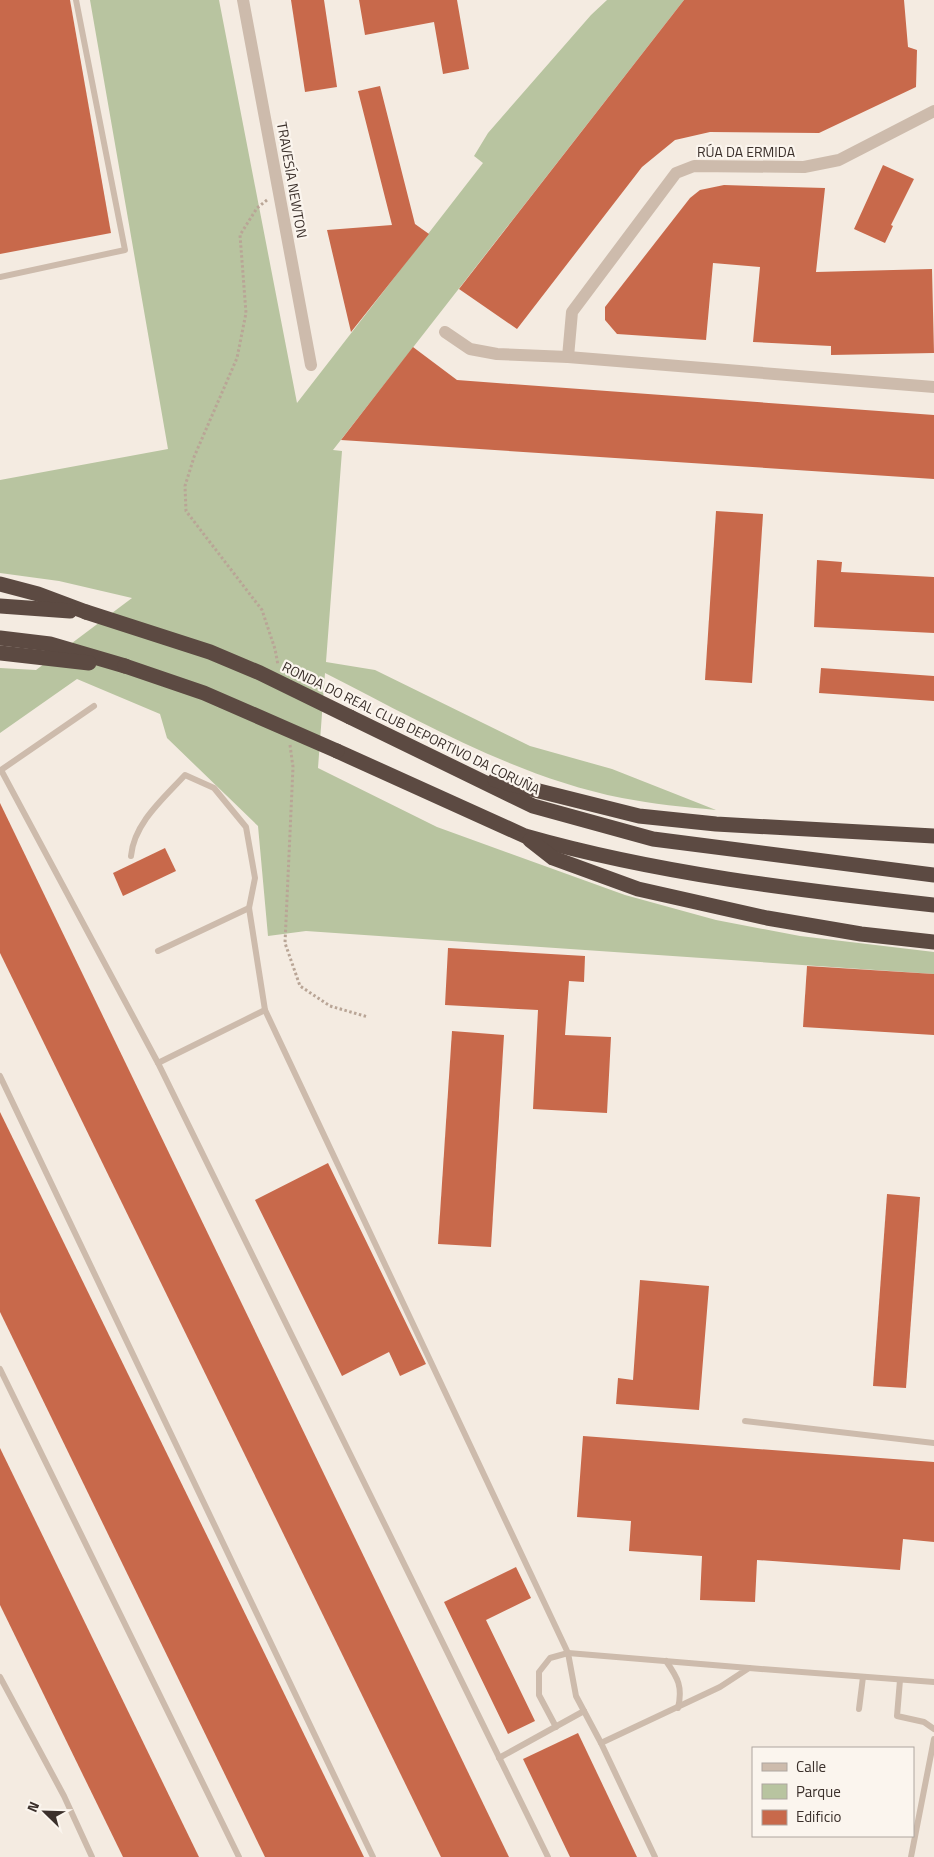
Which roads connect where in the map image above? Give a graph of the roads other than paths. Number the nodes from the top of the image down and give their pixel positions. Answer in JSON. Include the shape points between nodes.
{"nodes":[{"id":1,"x":76,"y":0,"type":"edge"},
{"id":2,"x":243,"y":0,"type":"edge"},
{"id":3,"x":934,"y":111,"type":"edge"},
{"id":4,"x":0,"y":277,"type":"edge"},
{"id":5,"x":445,"y":332,"type":"dead end"},
{"id":6,"x":568,"y":358,"type":"junction"},
{"id":7,"x":310,"y":365,"type":"dead end"},
{"id":8,"x":934,"y":387,"type":"edge"},
{"id":9,"x":0,"y":584,"type":"edge"},
{"id":10,"x":0,"y":606,"type":"edge"},
{"id":11,"x":86,"y":612,"type":"junction"},
{"id":12,"x":0,"y":638,"type":"edge"},
{"id":13,"x":0,"y":653,"type":"edge"},
{"id":14,"x":125,"y":666,"type":"junction"},
{"id":15,"x":94,"y":706,"type":"dead end"},
{"id":16,"x":459,"y":771,"type":"junction"},
{"id":17,"x":525,"y":836,"type":"junction"},
{"id":18,"x":934,"y":836,"type":"edge"},
{"id":19,"x":131,"y":856,"type":"dead end"},
{"id":20,"x":934,"y":875,"type":"edge"},
{"id":21,"x":934,"y":905,"type":"edge"},
{"id":22,"x":249,"y":908,"type":"junction"},
{"id":23,"x":934,"y":942,"type":"edge"},
{"id":24,"x":158,"y":951,"type":"dead end"},
{"id":25,"x":266,"y":1010,"type":"junction"},
{"id":26,"x":158,"y":1063,"type":"junction"},
{"id":27,"x":0,"y":1076,"type":"edge"},
{"id":28,"x":0,"y":1369,"type":"edge"},
{"id":29,"x":745,"y":1421,"type":"dead end"},
{"id":30,"x":934,"y":1443,"type":"edge"},
{"id":31,"x":568,"y":1653,"type":"junction"},
{"id":32,"x":666,"y":1661,"type":"junction"},
{"id":33,"x":749,"y":1668,"type":"junction"},
{"id":34,"x":0,"y":1677,"type":"edge"},
{"id":35,"x":863,"y":1677,"type":"junction"},
{"id":36,"x":900,"y":1680,"type":"junction"},
{"id":37,"x":934,"y":1682,"type":"edge"},
{"id":38,"x":678,"y":1708,"type":"junction"},
{"id":39,"x":859,"y":1709,"type":"dead end"},
{"id":40,"x":584,"y":1711,"type":"junction"},
{"id":41,"x":556,"y":1727,"type":"junction"},
{"id":42,"x":934,"y":1730,"type":"edge"},
{"id":43,"x":934,"y":1739,"type":"edge"},
{"id":44,"x":601,"y":1743,"type":"junction"},
{"id":45,"x":499,"y":1758,"type":"junction"},
{"id":46,"x":92,"y":1857,"type":"edge"},
{"id":47,"x":239,"y":1857,"type":"edge"},
{"id":48,"x":373,"y":1857,"type":"edge"},
{"id":49,"x":548,"y":1857,"type":"edge"},
{"id":50,"x":655,"y":1857,"type":"edge"},
{"id":51,"x":911,"y":1857,"type":"edge"}],
"edges":[{"from":1,"to":4,"type":"lane","via":[[126,250]]},
{"from":2,"to":7,"type":"street","name":"TRAVESÍA NEWTON"},
{"from":3,"to":6,"type":"street","name":"RÚA DA ERMIDA","via":[[839,160],[804,167],[694,166],[676,173],[572,312]]},
{"from":5,"to":6,"type":"street","via":[[470,349],[497,354]]},
{"from":6,"to":8,"type":"street"},
{"from":9,"to":11,"type":"highway"},
{"from":10,"to":11,"type":"highway","name":"RONDA DO REAL CLUB DEPORTIVO DA CORUÑA"},
{"from":11,"to":16,"type":"highway","name":"RONDA DO REAL CLUB DEPORTIVO DA CORUÑA","bridge":true,"via":[[210,652],[260,673]]},
{"from":12,"to":14,"type":"highway","via":[[50,644]]},
{"from":13,"to":14,"type":"highway"},
{"from":14,"to":17,"type":"highway","bridge":true,"via":[[204,694]]},
{"from":15,"to":26,"type":"lane","via":[[1,770]]},
{"from":16,"to":18,"type":"highway","via":[[639,816],[716,824]]},
{"from":16,"to":20,"type":"highway","name":"RONDA DO REAL CLUB DEPORTIVO DA CORUÑA","via":[[534,806],[653,839]]},
{"from":17,"to":21,"type":"highway","via":[[729,880]]},
{"from":17,"to":23,"type":"highway","via":[[553,858],[638,889],[767,918]]},
{"from":19,"to":22,"type":"lane","via":[[132,844],[143,823],[185,775],[192,778],[214,788],[246,827],[255,878]]},
{"from":22,"to":24,"type":"lane"},
{"from":22,"to":25,"type":"lane"},
{"from":25,"to":26,"type":"lane"},
{"from":25,"to":31,"type":"lane"},
{"from":26,"to":45,"type":"lane"},
{"from":27,"to":48,"type":"lane"},
{"from":28,"to":47,"type":"lane"},
{"from":29,"to":30,"type":"lane"},
{"from":31,"to":32,"type":"lane"},
{"from":31,"to":40,"type":"lane","via":[[576,1696]]},
{"from":31,"to":41,"type":"lane","via":[[550,1658],[539,1672],[539,1695]]},
{"from":32,"to":33,"type":"lane"},
{"from":32,"to":38,"type":"lane","via":[[682,1692]]},
{"from":33,"to":35,"type":"lane"},
{"from":33,"to":38,"type":"lane"},
{"from":34,"to":46,"type":"lane","via":[[64,1796]]},
{"from":35,"to":36,"type":"lane"},
{"from":35,"to":39,"type":"lane"},
{"from":36,"to":37,"type":"lane"},
{"from":36,"to":42,"type":"lane","via":[[897,1716],[924,1722]]},
{"from":38,"to":44,"type":"lane"},
{"from":40,"to":41,"type":"lane"},
{"from":40,"to":44,"type":"lane"},
{"from":41,"to":45,"type":"lane"},
{"from":43,"to":51,"type":"lane"},
{"from":44,"to":50,"type":"lane"},
{"from":45,"to":49,"type":"lane"}]}
